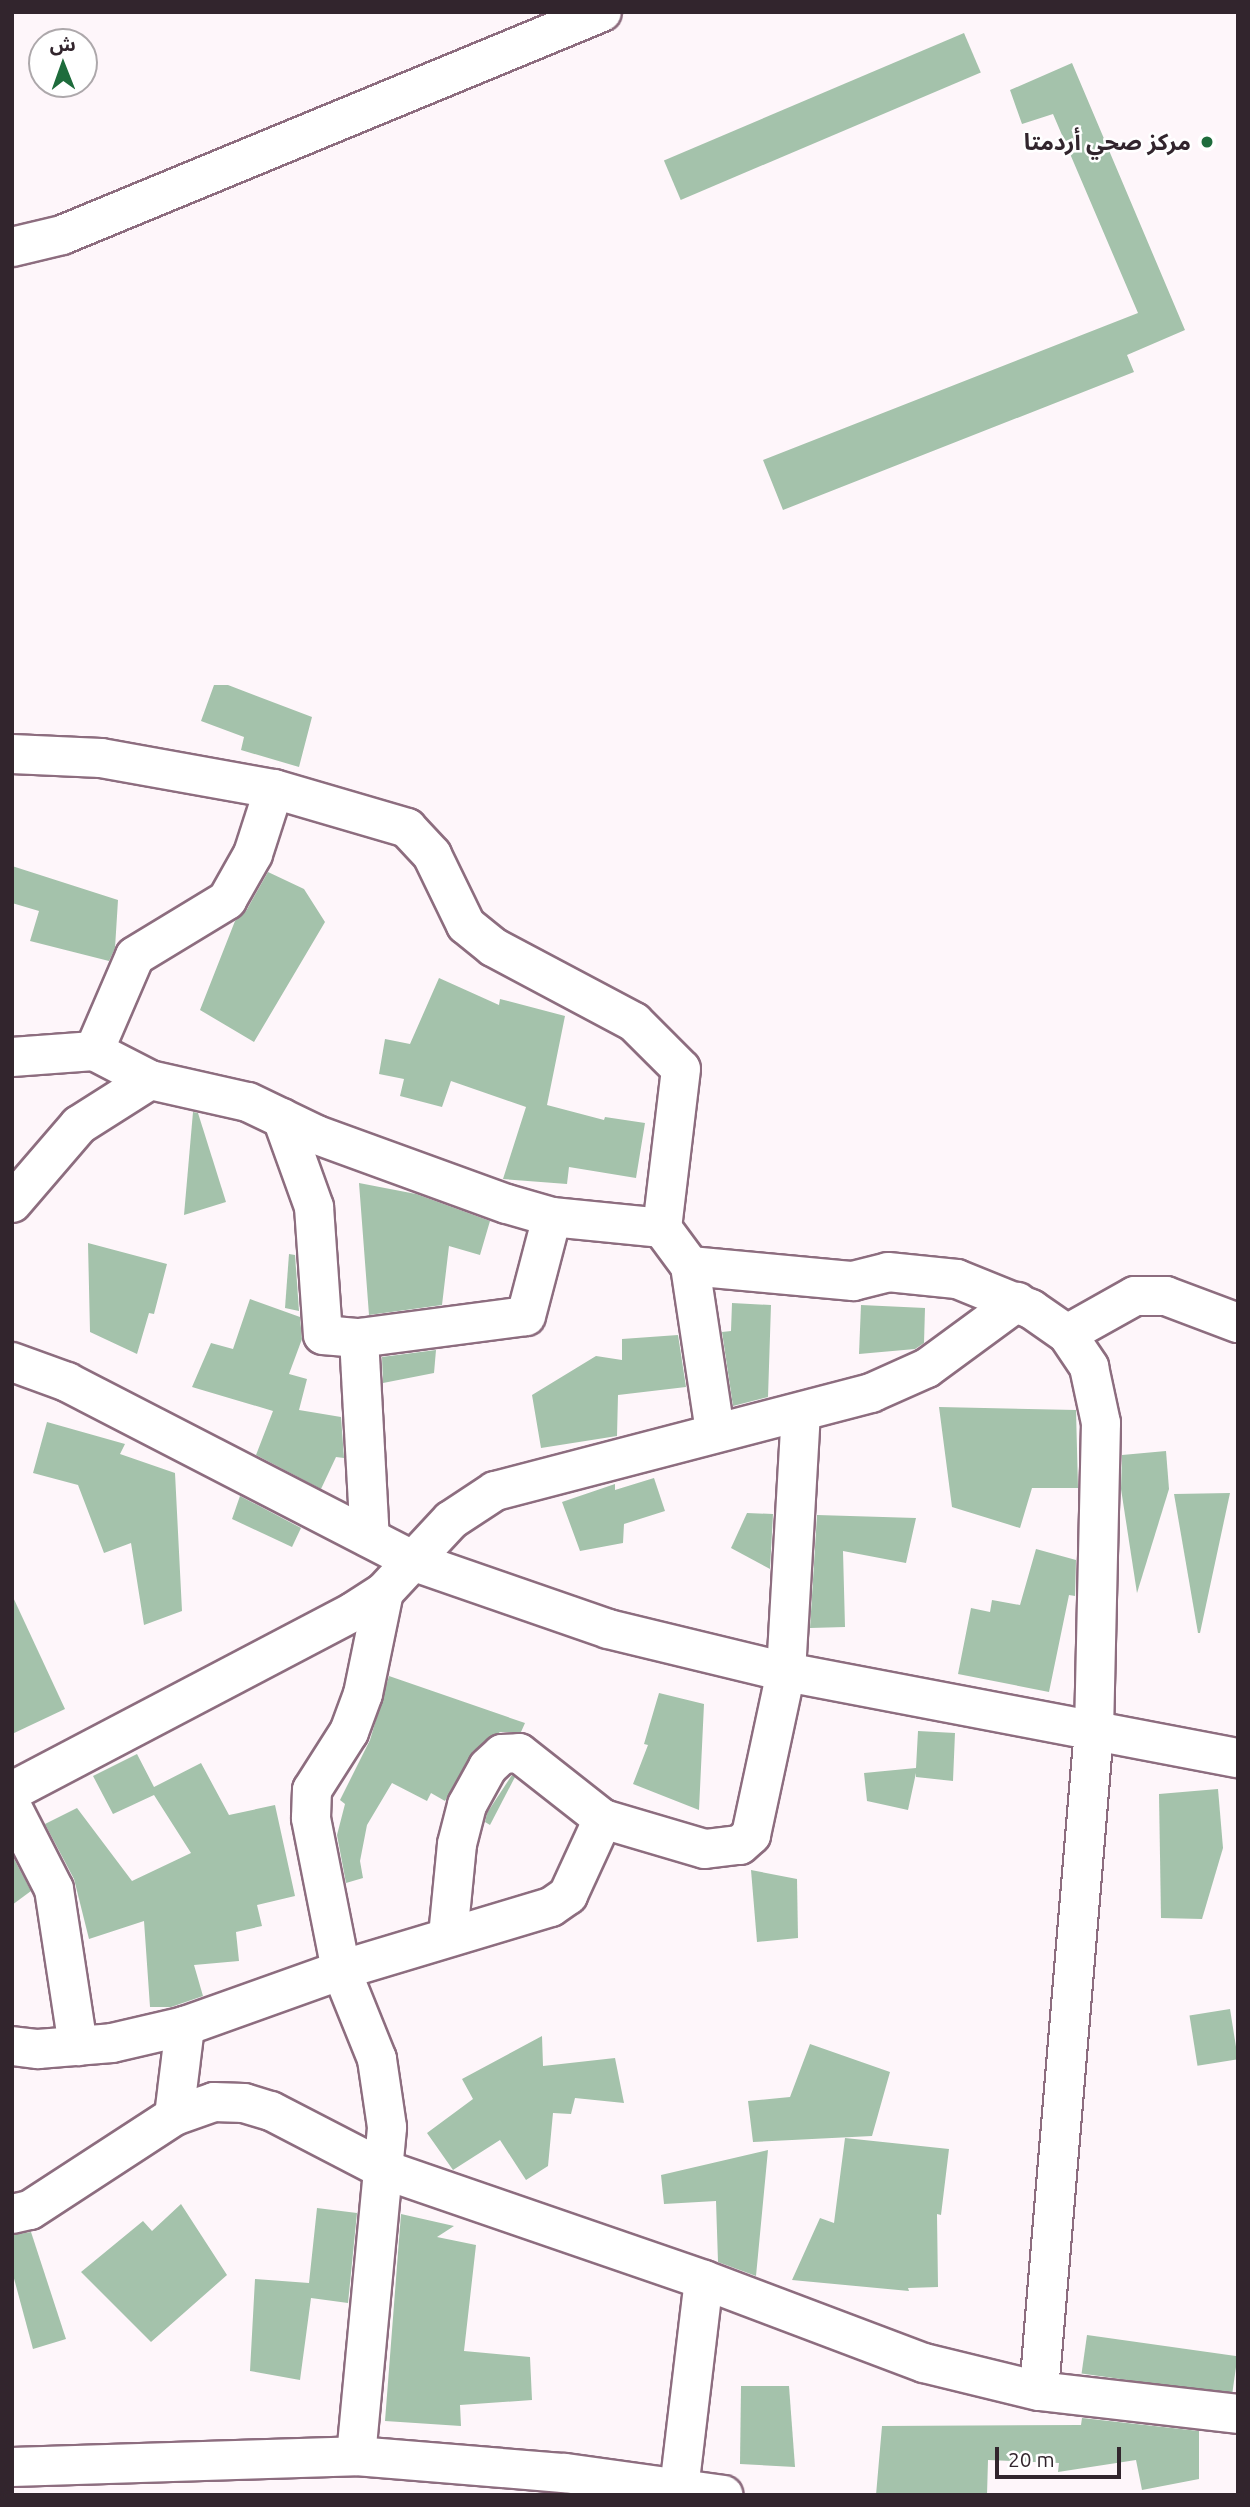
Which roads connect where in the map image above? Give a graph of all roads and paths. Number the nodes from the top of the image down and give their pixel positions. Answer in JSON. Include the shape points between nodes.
{"nodes":[{"id":1,"x":602,"y":12,"type":"edge"},
{"id":2,"x":12,"y":247,"type":"edge"},
{"id":3,"x":12,"y":754,"type":"edge"},
{"id":4,"x":274,"y":789,"type":"junction"},
{"id":5,"x":94,"y":1051,"type":"junction"},
{"id":6,"x":12,"y":1057,"type":"edge"},
{"id":7,"x":150,"y":1080,"type":"junction"},
{"id":8,"x":282,"y":1118,"type":"junction"},
{"id":9,"x":12,"y":1203,"type":"edge"},
{"id":10,"x":552,"y":1217,"type":"junction"},
{"id":11,"x":662,"y":1228,"type":"junction"},
{"id":12,"x":690,"y":1266,"type":"junction"},
{"id":13,"x":1017,"y":1302,"type":"junction"},
{"id":14,"x":1238,"y":1323,"type":"edge"},
{"id":15,"x":1067,"y":1334,"type":"junction"},
{"id":16,"x":359,"y":1338,"type":"junction"},
{"id":17,"x":12,"y":1362,"type":"edge"},
{"id":18,"x":801,"y":1412,"type":"junction"},
{"id":19,"x":715,"y":1431,"type":"junction"},
{"id":20,"x":370,"y":1538,"type":"junction"},
{"id":21,"x":415,"y":1562,"type":"junction"},
{"id":22,"x":384,"y":1592,"type":"junction"},
{"id":23,"x":786,"y":1672,"type":"junction"},
{"id":24,"x":1094,"y":1730,"type":"junction"},
{"id":25,"x":1238,"y":1758,"type":"edge"},
{"id":26,"x":12,"y":1791,"type":"edge"},
{"id":27,"x":12,"y":1807,"type":"edge"},
{"id":28,"x":603,"y":1819,"type":"junction"},
{"id":29,"x":448,"y":1936,"type":"junction"},
{"id":30,"x":341,"y":1970,"type":"junction"},
{"id":31,"x":185,"y":2026,"type":"junction"},
{"id":32,"x":12,"y":2046,"type":"edge"},
{"id":33,"x":78,"y":2046,"type":"junction"},
{"id":34,"x":174,"y":2116,"type":"junction"},
{"id":35,"x":386,"y":2170,"type":"junction"},
{"id":36,"x":12,"y":2214,"type":"edge"},
{"id":37,"x":704,"y":2280,"type":"junction"},
{"id":38,"x":1039,"y":2391,"type":"junction"},
{"id":39,"x":1238,"y":2414,"type":"edge"},
{"id":40,"x":356,"y":2456,"type":"junction"},
{"id":41,"x":12,"y":2467,"type":"edge"},
{"id":42,"x":679,"y":2489,"type":"junction"},
{"id":43,"x":723,"y":2495,"type":"edge"}],
"edges":[{"from":1,"to":2,"type":"street","via":[[87,225]]},
{"from":3,"to":4,"type":"street","via":[[101,758]]},
{"from":4,"to":5,"type":"street","via":[[253,854],[228,900],[135,956]]},
{"from":4,"to":11,"type":"street","via":[[407,828],[432,855],[466,925],[493,947],[634,1022],[681,1069]]},
{"from":5,"to":6,"type":"street"},
{"from":5,"to":7,"type":"street"},
{"from":7,"to":8,"type":"street","via":[[248,1102]]},
{"from":7,"to":9,"type":"street","via":[[79,1125]]},
{"from":8,"to":10,"type":"street","via":[[317,1135]]},
{"from":8,"to":16,"type":"street","via":[[314,1207],[323,1335]]},
{"from":10,"to":11,"type":"street"},
{"from":10,"to":16,"type":"street","via":[[526,1316]]},
{"from":11,"to":12,"type":"street"},
{"from":12,"to":13,"type":"street","via":[[853,1281],[888,1272],[919,1272],[957,1279]]},
{"from":12,"to":19,"type":"street"},
{"from":13,"to":15,"type":"street"},
{"from":13,"to":18,"type":"street","via":[[927,1368],[871,1393]]},
{"from":14,"to":15,"type":"street","via":[[1166,1296],[1135,1296]]},
{"from":15,"to":24,"type":"street","via":[[1089,1367],[1101,1423]]},
{"from":16,"to":20,"type":"street"},
{"from":17,"to":20,"type":"street","via":[[67,1382]]},
{"from":18,"to":19,"type":"street"},
{"from":18,"to":23,"type":"street"},
{"from":19,"to":21,"type":"street","via":[[495,1491],[451,1520]]},
{"from":20,"to":21,"type":"street"},
{"from":21,"to":22,"type":"street"},
{"from":21,"to":23,"type":"street","via":[[608,1629]]},
{"from":22,"to":26,"type":"street"},
{"from":22,"to":30,"type":"street","via":[[363,1694],[349,1732],[312,1790],[312,1818]]},
{"from":23,"to":24,"type":"street"},
{"from":23,"to":28,"type":"street","via":[[751,1835],[740,1846],[705,1849]]},
{"from":24,"to":25,"type":"street"},
{"from":24,"to":38,"type":"street"},
{"from":27,"to":33,"type":"street","via":[[54,1889]]},
{"from":28,"to":29,"type":"street","via":[[568,1895],[551,1907]]},
{"from":28,"to":29,"type":"street","via":[[519,1753],[502,1754],[488,1767],[467,1805],[457,1844]]},
{"from":29,"to":30,"type":"street"},
{"from":30,"to":31,"type":"street"},
{"from":30,"to":35,"type":"street","via":[[377,2059],[387,2127]]},
{"from":31,"to":33,"type":"street"},
{"from":31,"to":34,"type":"street"},
{"from":32,"to":33,"type":"street"},
{"from":34,"to":35,"type":"street","via":[[214,2102],[244,2103],[271,2110]]},
{"from":34,"to":36,"type":"street","via":[[30,2210]]},
{"from":35,"to":37,"type":"street"},
{"from":35,"to":40,"type":"street"},
{"from":37,"to":38,"type":"street","via":[[923,2363]]},
{"from":37,"to":42,"type":"street"},
{"from":38,"to":39,"type":"street"},
{"from":40,"to":41,"type":"street"},
{"from":40,"to":42,"type":"street","via":[[565,2473]]},
{"from":42,"to":43,"type":"street"}]}
